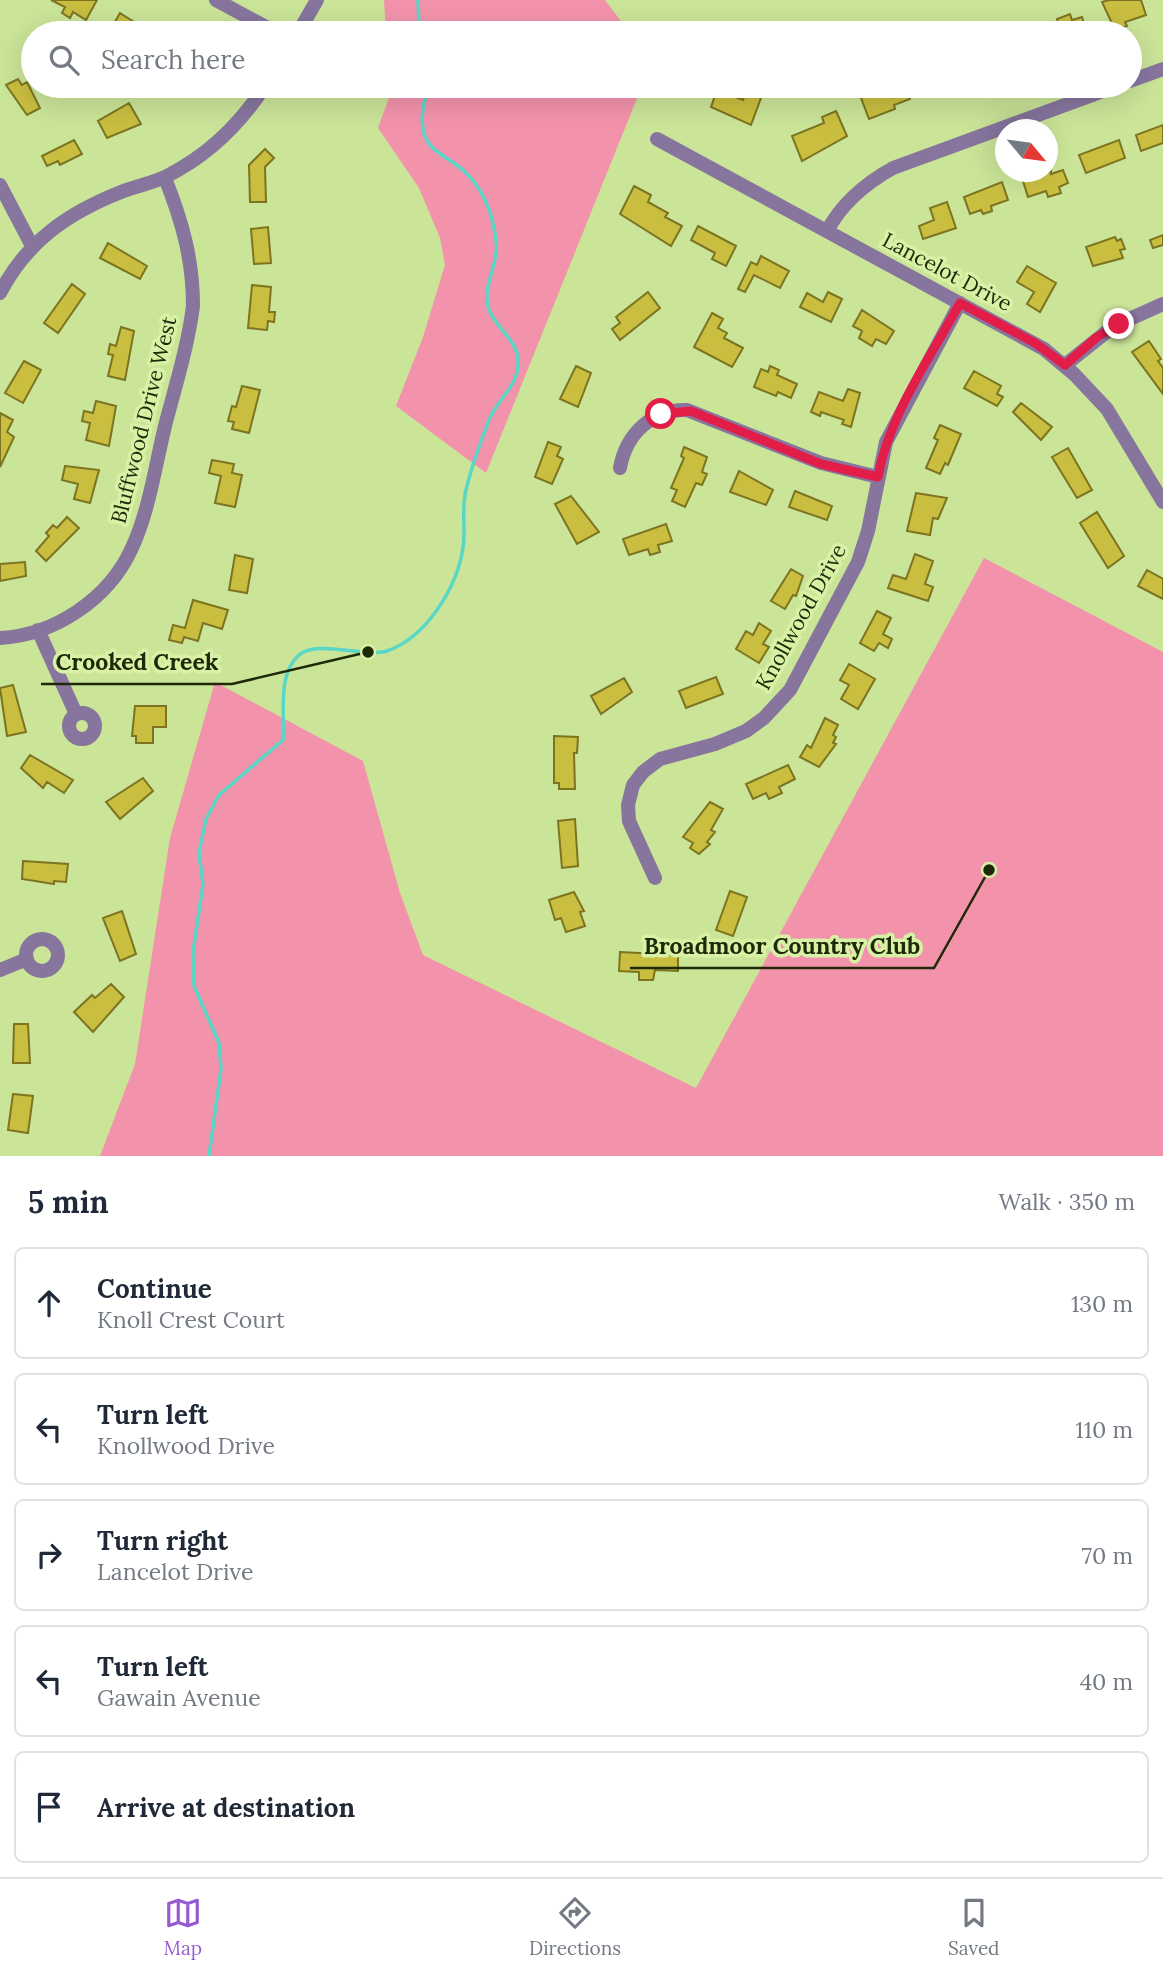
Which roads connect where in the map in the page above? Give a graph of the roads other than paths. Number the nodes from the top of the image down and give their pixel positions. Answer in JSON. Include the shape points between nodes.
{"nodes":[{"id":1,"x":215,"y":0,"type":"edge"},
{"id":2,"x":317,"y":0,"type":"edge"},
{"id":3,"x":254,"y":21,"type":"edge"},
{"id":4,"x":305,"y":21,"type":"edge"},
{"id":5,"x":1163,"y":69,"type":"edge"},
{"id":6,"x":1142,"y":77,"type":"edge"},
{"id":7,"x":255,"y":98,"type":"edge"},
{"id":8,"x":1084,"y":98,"type":"edge"},
{"id":9,"x":657,"y":139,"type":"dead end"},
{"id":10,"x":165,"y":178,"type":"junction"},
{"id":11,"x":0,"y":185,"type":"edge"},
{"id":12,"x":827,"y":231,"type":"junction"},
{"id":13,"x":32,"y":246,"type":"junction"},
{"id":14,"x":0,"y":293,"type":"edge"},
{"id":15,"x":960,"y":303,"type":"junction"},
{"id":16,"x":1163,"y":304,"type":"edge"},
{"id":17,"x":1065,"y":365,"type":"junction"},
{"id":18,"x":620,"y":468,"type":"dead end"},
{"id":19,"x":878,"y":477,"type":"junction"},
{"id":20,"x":1163,"y":502,"type":"edge"},
{"id":21,"x":38,"y":630,"type":"junction"},
{"id":22,"x":0,"y":638,"type":"edge"},
{"id":23,"x":76,"y":714,"type":"dead end"},
{"id":24,"x":655,"y":878,"type":"dead end"},
{"id":25,"x":27,"y":959,"type":"dead end"},
{"id":26,"x":0,"y":970,"type":"edge"}],
"edges":[{"from":1,"to":3,"type":"street"},
{"from":2,"to":4,"type":"street"},
{"from":5,"to":6,"type":"street"},
{"from":7,"to":10,"type":"street","via":[[223,138]]},
{"from":8,"to":12,"type":"street","via":[[893,168],[849,200]]},
{"from":9,"to":12,"type":"street","name":"Lancelot Drive"},
{"from":10,"to":13,"type":"street","via":[[88,206]]},
{"from":10,"to":21,"type":"street","name":"Bluffwood Drive West","via":[[187,237],[193,306],[144,513],[132,548],[103,590],[78,611]]},
{"from":11,"to":13,"type":"street"},
{"from":12,"to":15,"type":"street","name":"Lancelot Drive"},
{"from":13,"to":14,"type":"street"},
{"from":15,"to":17,"type":"street","name":"Lancelot Drive","via":[[1035,343]]},
{"from":15,"to":19,"type":"street","name":"Knollwood Drive","via":[[895,423]]},
{"from":16,"to":17,"type":"street","via":[[1114,326]]},
{"from":17,"to":20,"type":"street","name":"Lancelot Drive","via":[[1107,410]]},
{"from":18,"to":19,"type":"street","via":[[628,443],[645,424],[665,413],[687,410],[821,464]]},
{"from":19,"to":24,"type":"street","name":"Knollwood Drive","via":[[858,562],[790,690],[746,731],[660,760],[633,785],[629,821]]},
{"from":21,"to":22,"type":"street","name":"Bluffwood Drive West"},
{"from":21,"to":23,"type":"street"},
{"from":25,"to":26,"type":"street"}]}
